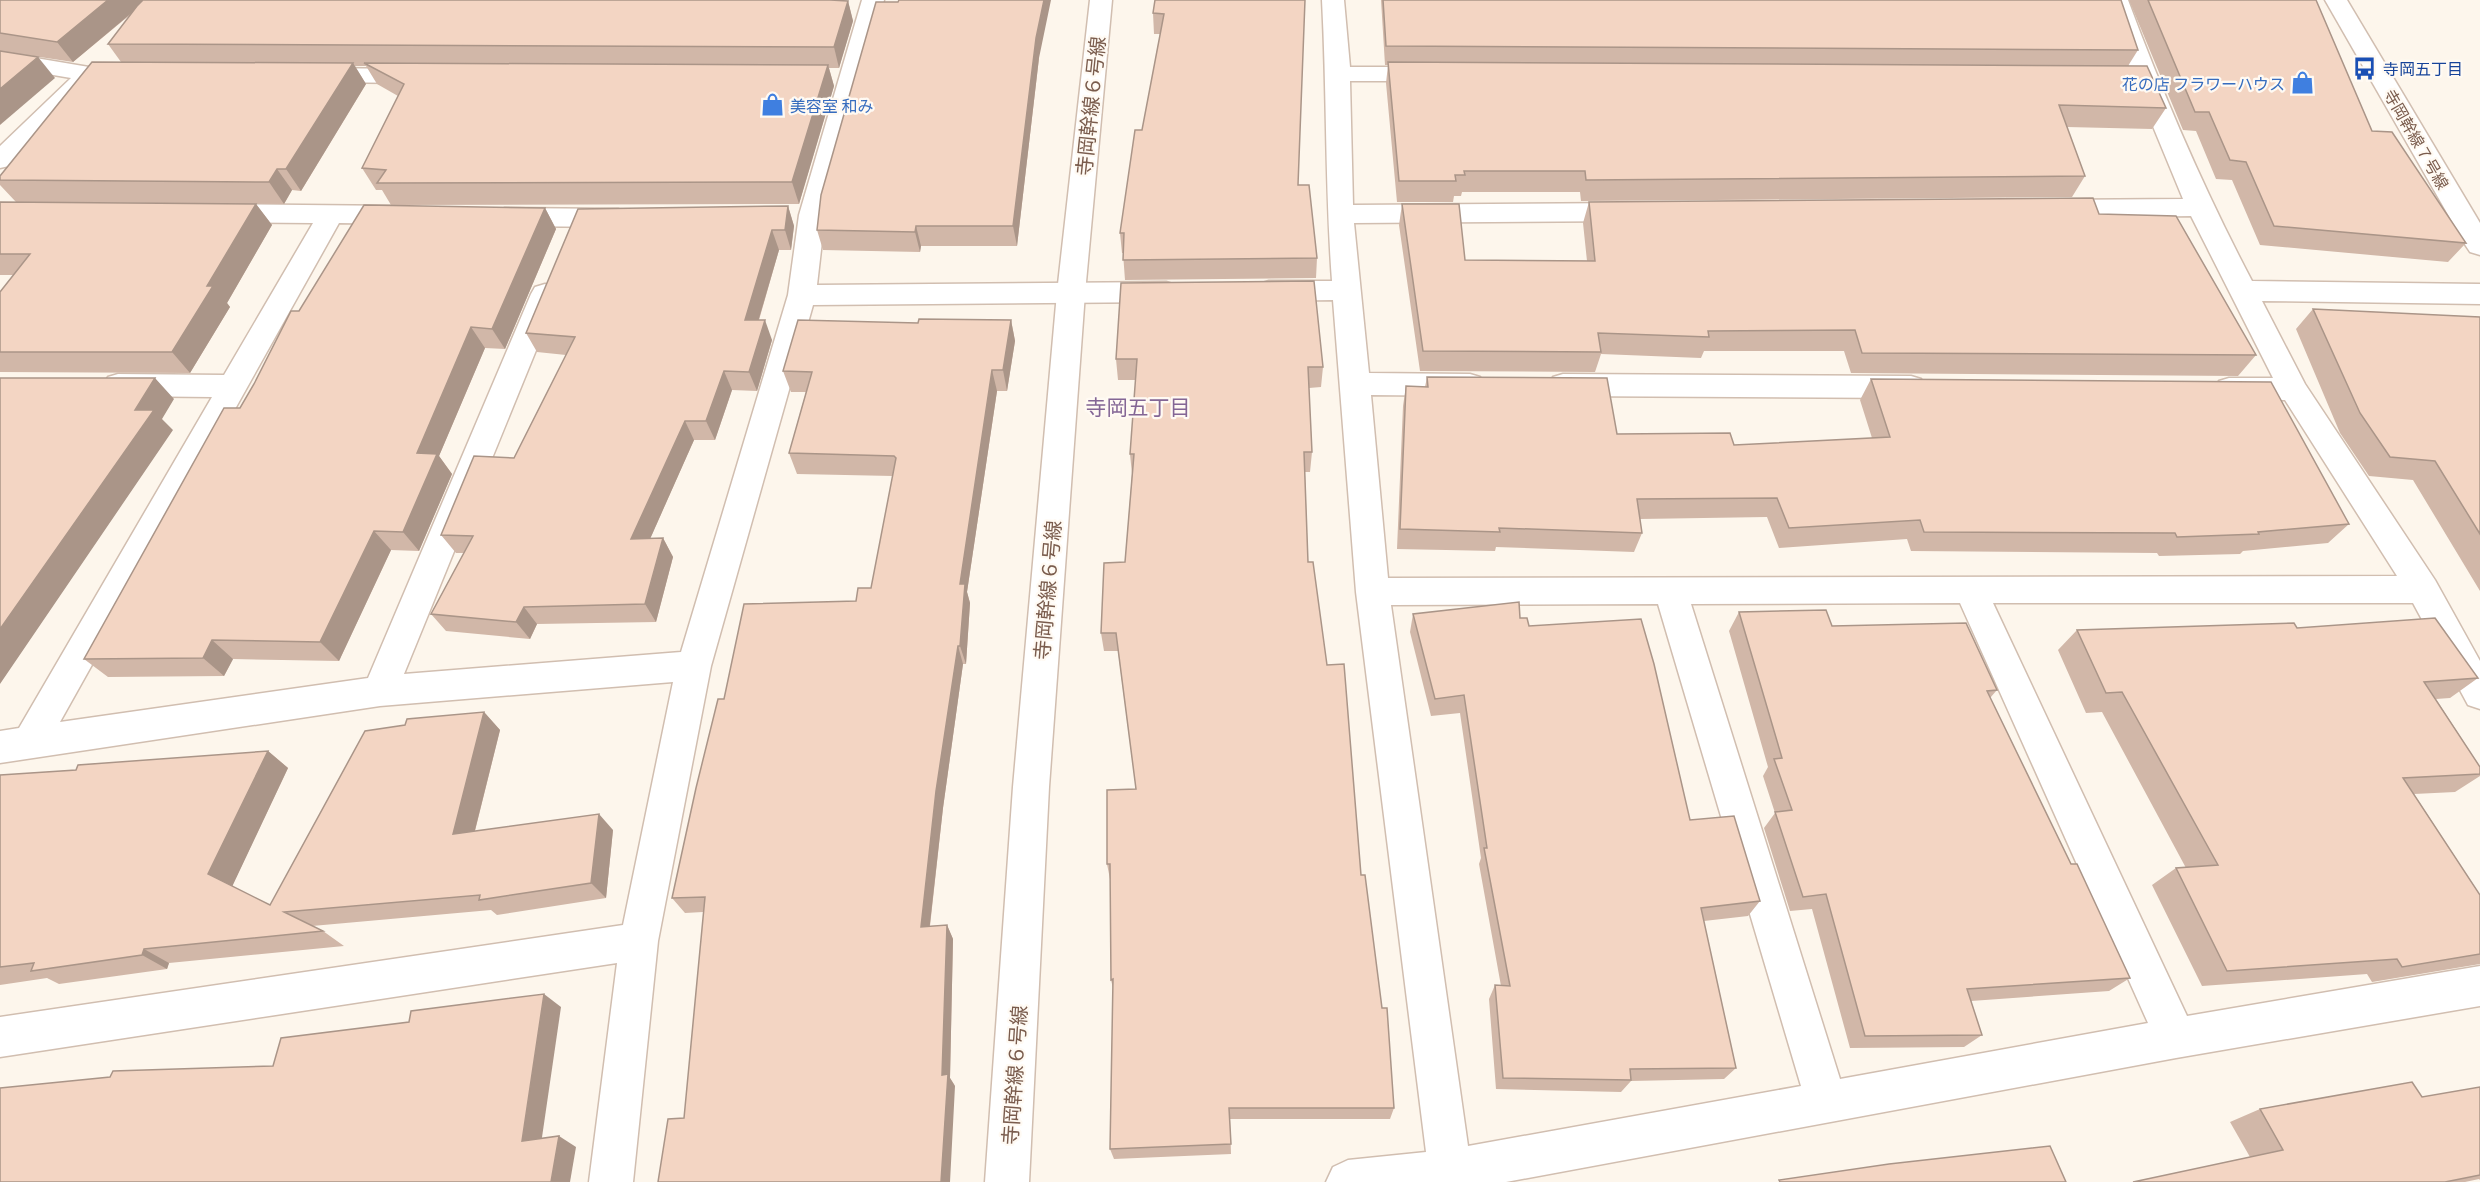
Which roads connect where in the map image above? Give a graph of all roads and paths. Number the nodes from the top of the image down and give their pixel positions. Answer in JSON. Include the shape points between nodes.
{"nodes":[{"id":1,"x":873,"y":0,"type":"edge"},
{"id":2,"x":1101,"y":0,"type":"edge"},
{"id":3,"x":1333,"y":0,"type":"edge"},
{"id":4,"x":2117,"y":0,"type":"edge"},
{"id":5,"x":2336,"y":0,"type":"edge"},
{"id":6,"x":114,"y":50,"type":"edge"},
{"id":7,"x":0,"y":59,"type":"edge"},
{"id":8,"x":89,"y":74,"type":"junction"},
{"id":9,"x":1338,"y":74,"type":"junction"},
{"id":10,"x":149,"y":75,"type":"edge"},
{"id":11,"x":292,"y":75,"type":"edge"},
{"id":12,"x":1457,"y":75,"type":"edge"},
{"id":13,"x":435,"y":76,"type":"edge"},
{"id":14,"x":0,"y":160,"type":"edge"},
{"id":15,"x":2200,"y":207,"type":"junction"},
{"id":16,"x":2032,"y":209,"type":"edge"},
{"id":17,"x":1650,"y":212,"type":"edge"},
{"id":18,"x":189,"y":213,"type":"edge"},
{"id":19,"x":331,"y":213,"type":"junction"},
{"id":20,"x":1340,"y":214,"type":"junction"},
{"id":21,"x":424,"y":215,"type":"edge"},
{"id":22,"x":483,"y":216,"type":"edge"},
{"id":23,"x":647,"y":217,"type":"edge"},
{"id":24,"x":2480,"y":246,"type":"edge"},
{"id":25,"x":554,"y":273,"type":"edge"},
{"id":26,"x":1345,"y":290,"type":"junction"},
{"id":27,"x":1238,"y":291,"type":"edge"},
{"id":28,"x":2242,"y":291,"type":"junction"},
{"id":29,"x":1190,"y":292,"type":"edge"},
{"id":30,"x":1071,"y":293,"type":"junction"},
{"id":31,"x":2480,"y":294,"type":"edge"},
{"id":32,"x":802,"y":295,"type":"junction"},
{"id":33,"x":1354,"y":384,"type":"junction"},
{"id":34,"x":93,"y":385,"type":"edge"},
{"id":35,"x":1497,"y":385,"type":"edge"},
{"id":36,"x":1533,"y":385,"type":"edge"},
{"id":37,"x":233,"y":386,"type":"junction"},
{"id":38,"x":1937,"y":387,"type":"edge"},
{"id":39,"x":2198,"y":389,"type":"edge"},
{"id":40,"x":2293,"y":389,"type":"junction"},
{"id":41,"x":1970,"y":589,"type":"junction"},
{"id":42,"x":2423,"y":590,"type":"junction"},
{"id":43,"x":1373,"y":591,"type":"junction"},
{"id":44,"x":1671,"y":592,"type":"junction"},
{"id":45,"x":694,"y":666,"type":"junction"},
{"id":46,"x":380,"y":691,"type":"junction"},
{"id":47,"x":2480,"y":694,"type":"edge"},
{"id":48,"x":15,"y":745,"type":"edge"},
{"id":49,"x":639,"y":940,"type":"junction"},
{"id":50,"x":2480,"y":986,"type":"edge"},
{"id":51,"x":0,"y":1037,"type":"edge"},
{"id":52,"x":2176,"y":1038,"type":"junction"},
{"id":53,"x":1827,"y":1102,"type":"junction"},
{"id":54,"x":1450,"y":1171,"type":"junction"},
{"id":55,"x":611,"y":1182,"type":"edge"},
{"id":56,"x":1007,"y":1182,"type":"edge"},
{"id":57,"x":1348,"y":1182,"type":"edge"}],
"edges":[{"from":1,"to":32,"type":"street","via":[[841,77],[800,215]]},
{"from":2,"to":30,"type":"street","name":"寺岡幹線６号線"},
{"from":3,"to":9,"type":"street"},
{"from":4,"to":15,"type":"street","via":[[2133,78]]},
{"from":5,"to":24,"type":"street","name":"寺岡幹線７号線"},
{"from":6,"to":8,"type":"street"},
{"from":7,"to":8,"type":"street"},
{"from":8,"to":10,"type":"street"},
{"from":8,"to":14,"type":"street"},
{"from":9,"to":12,"type":"street"},
{"from":9,"to":20,"type":"street"},
{"from":11,"to":13,"type":"street"},
{"from":15,"to":16,"type":"street"},
{"from":15,"to":28,"type":"street"},
{"from":17,"to":20,"type":"street"},
{"from":18,"to":19,"type":"street"},
{"from":19,"to":21,"type":"street"},
{"from":19,"to":37,"type":"street"},
{"from":20,"to":26,"type":"street"},
{"from":22,"to":23,"type":"street","via":[[572,229]]},
{"from":25,"to":46,"type":"street"},
{"from":26,"to":27,"type":"street"},
{"from":26,"to":33,"type":"street"},
{"from":28,"to":31,"type":"street"},
{"from":28,"to":40,"type":"street"},
{"from":29,"to":30,"type":"street"},
{"from":30,"to":32,"type":"street"},
{"from":30,"to":56,"type":"street","name":"寺岡幹線６号線","via":[[1031,787]]},
{"from":32,"to":45,"type":"street"},
{"from":33,"to":35,"type":"street"},
{"from":33,"to":43,"type":"street"},
{"from":34,"to":37,"type":"street"},
{"from":36,"to":38,"type":"street"},
{"from":37,"to":48,"type":"street"},
{"from":39,"to":40,"type":"street"},
{"from":40,"to":42,"type":"street"},
{"from":41,"to":42,"type":"street"},
{"from":41,"to":44,"type":"street"},
{"from":41,"to":52,"type":"street"},
{"from":42,"to":47,"type":"street"},
{"from":43,"to":44,"type":"street"},
{"from":43,"to":54,"type":"street"},
{"from":44,"to":53,"type":"street"},
{"from":45,"to":46,"type":"street"},
{"from":45,"to":49,"type":"street"},
{"from":46,"to":48,"type":"street"},
{"from":49,"to":51,"type":"street"},
{"from":49,"to":55,"type":"street"},
{"from":50,"to":52,"type":"street"},
{"from":52,"to":53,"type":"street"},
{"from":53,"to":54,"type":"street"},
{"from":54,"to":57,"type":"street"}]}
